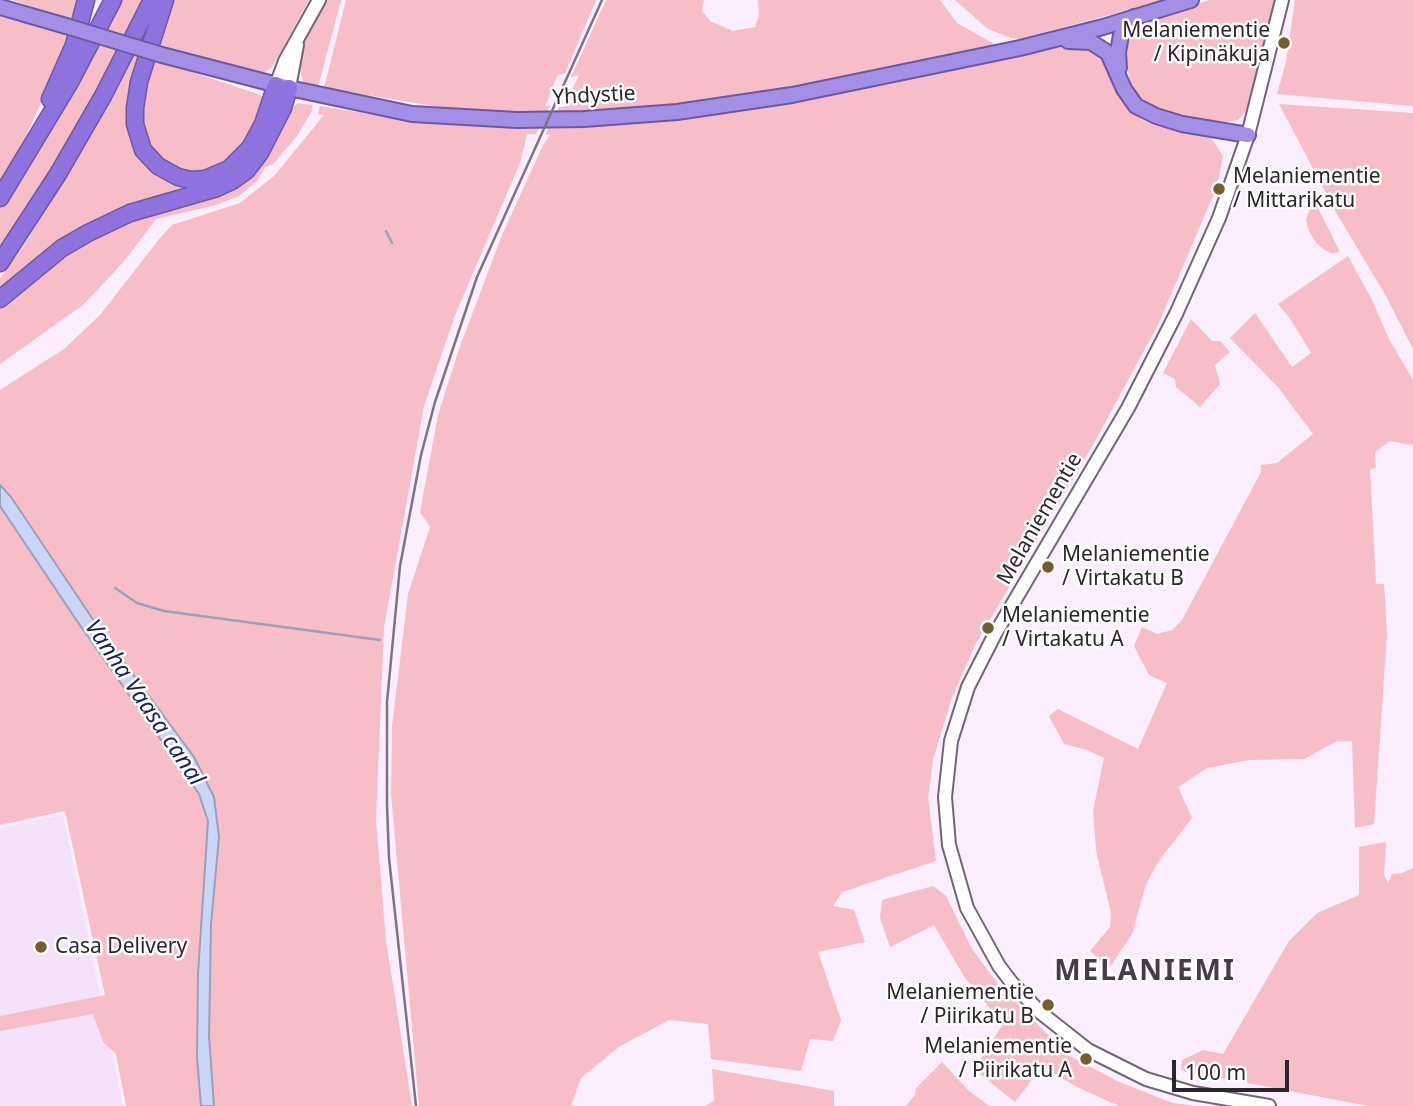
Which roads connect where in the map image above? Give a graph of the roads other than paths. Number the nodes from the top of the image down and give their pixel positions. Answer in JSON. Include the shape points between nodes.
{"nodes":[{"id":1,"x":86,"y":0,"type":"edge"},
{"id":2,"x":113,"y":0,"type":"edge"},
{"id":3,"x":152,"y":0,"type":"edge"},
{"id":4,"x":165,"y":0,"type":"edge"},
{"id":5,"x":319,"y":0,"type":"edge"},
{"id":6,"x":1191,"y":0,"type":"edge"},
{"id":7,"x":1282,"y":0,"type":"edge"},
{"id":8,"x":0,"y":7,"type":"edge"},
{"id":9,"x":1134,"y":17,"type":"junction"},
{"id":10,"x":1042,"y":42,"type":"junction"},
{"id":11,"x":1120,"y":76,"type":"junction"},
{"id":12,"x":283,"y":87,"type":"junction"},
{"id":13,"x":1248,"y":135,"type":"junction"},
{"id":14,"x":19,"y":169,"type":"junction"},
{"id":15,"x":0,"y":198,"type":"edge"},
{"id":16,"x":0,"y":263,"type":"edge"},
{"id":17,"x":0,"y":299,"type":"edge"},
{"id":18,"x":1269,"y":1106,"type":"edge"}],
"edges":[{"from":1,"to":14,"type":"highway","via":[[74,45]]},
{"from":2,"to":14,"type":"highway"},
{"from":3,"to":16,"type":"highway","via":[[71,151]]},
{"from":4,"to":12,"type":"highway","via":[[135,108],[143,150],[158,166],[191,180],[229,169],[250,148]]},
{"from":5,"to":12,"type":"main road","via":[[298,35]]},
{"from":6,"to":9,"type":"highway","name":"Yhdystie"},
{"from":7,"to":13,"type":"main road","name":"Melaniementie"},
{"from":8,"to":12,"type":"highway","name":"Yhdystie","bridge":true},
{"from":9,"to":10,"type":"highway","name":"Yhdystie"},
{"from":9,"to":11,"type":"highway","via":[[1121,35]]},
{"from":10,"to":11,"type":"highway","via":[[1091,43],[1108,53]]},
{"from":10,"to":12,"type":"highway","name":"Yhdystie","via":[[792,95],[677,112],[584,119],[412,114]]},
{"from":11,"to":13,"type":"highway","via":[[1136,106],[1156,116]]},
{"from":12,"to":17,"type":"highway","via":[[283,108],[247,170],[217,188],[130,213],[88,233],[62,248]]},
{"from":13,"to":18,"type":"main road","name":"Melaniementie","via":[[1219,218],[1128,408],[968,687],[951,741],[945,797],[949,845],[967,908],[999,966],[1041,1013],[1088,1050],[1146,1079],[1193,1093]]},
{"from":14,"to":15,"type":"highway"}]}
